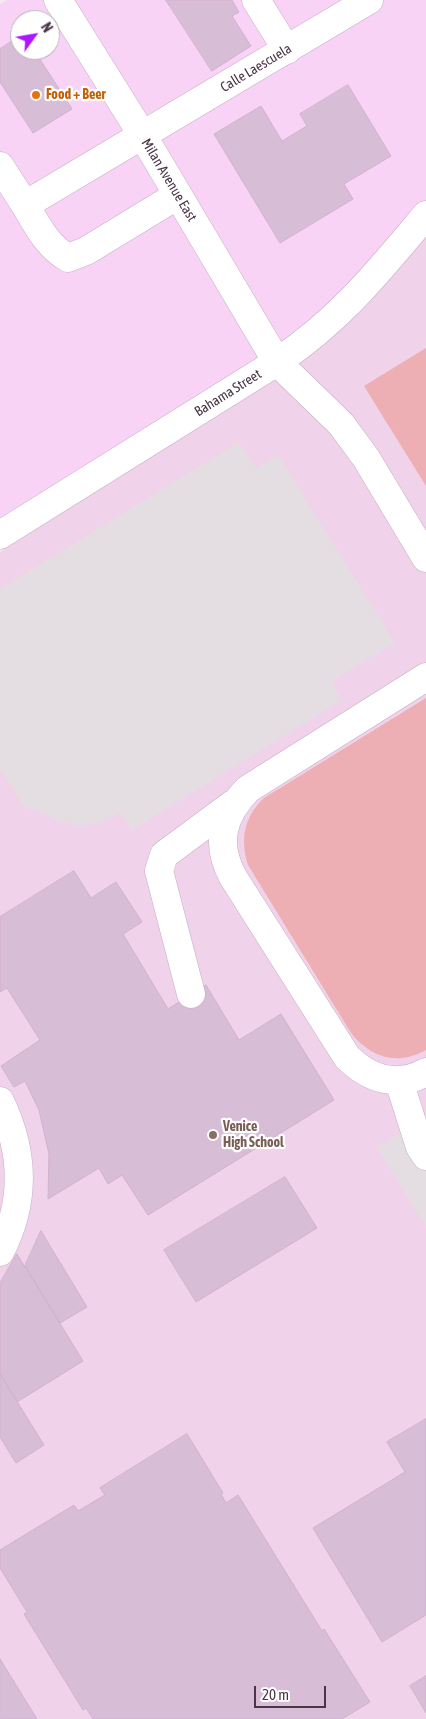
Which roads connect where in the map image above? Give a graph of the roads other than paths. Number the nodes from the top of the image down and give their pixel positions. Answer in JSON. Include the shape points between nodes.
{"nodes":[{"id":1,"x":58,"y":0,"type":"edge"},
{"id":2,"x":256,"y":0,"type":"edge"},
{"id":3,"x":369,"y":0,"type":"edge"},
{"id":4,"x":287,"y":50,"type":"junction"},
{"id":5,"x":143,"y":136,"type":"junction"},
{"id":6,"x":0,"y":166,"type":"edge"},
{"id":7,"x":178,"y":194,"type":"junction"},
{"id":8,"x":25,"y":205,"type":"junction"},
{"id":9,"x":426,"y":215,"type":"edge"},
{"id":10,"x":278,"y":362,"type":"junction"},
{"id":11,"x":0,"y":535,"type":"edge"},
{"id":12,"x":426,"y":558,"type":"edge"},
{"id":13,"x":426,"y":677,"type":"edge"},
{"id":14,"x":233,"y":804,"type":"junction"},
{"id":15,"x":191,"y":994,"type":"dead end"},
{"id":16,"x":426,"y":1072,"type":"edge"},
{"id":17,"x":399,"y":1081,"type":"junction"},
{"id":18,"x":0,"y":1101,"type":"edge"},
{"id":19,"x":426,"y":1156,"type":"edge"},
{"id":20,"x":0,"y":1252,"type":"edge"}],
"edges":[{"from":1,"to":5,"type":"street","name":"Milan Avenue East"},
{"from":2,"to":4,"type":"street"},
{"from":3,"to":4,"type":"street","name":"Calle Laescuela"},
{"from":4,"to":5,"type":"street","name":"Calle Laescuela"},
{"from":5,"to":7,"type":"street","name":"Milan Avenue East"},
{"from":5,"to":8,"type":"street","name":"Calle Laescuela"},
{"from":6,"to":8,"type":"street"},
{"from":7,"to":8,"type":"street","via":[[86,251],[68,258],[56,251],[41,233]]},
{"from":7,"to":10,"type":"street","name":"Milan Avenue East"},
{"from":9,"to":10,"type":"street","name":"Bahama Street","via":[[354,300]]},
{"from":10,"to":11,"type":"street","name":"Bahama Street"},
{"from":10,"to":12,"type":"street","name":"Milan Avenue East","via":[[342,424]]},
{"from":13,"to":14,"type":"street","via":[[256,782]]},
{"from":14,"to":15,"type":"street","via":[[164,855],[160,863],[159,871]]},
{"from":14,"to":17,"type":"street","via":[[224,825],[222,845],[233,877],[347,1057],[374,1077]]},
{"from":16,"to":17,"type":"street"},
{"from":17,"to":19,"type":"street","via":[[420,1147]]},
{"from":18,"to":20,"type":"street","via":[[13,1132],[20,1181],[14,1216]]}]}
